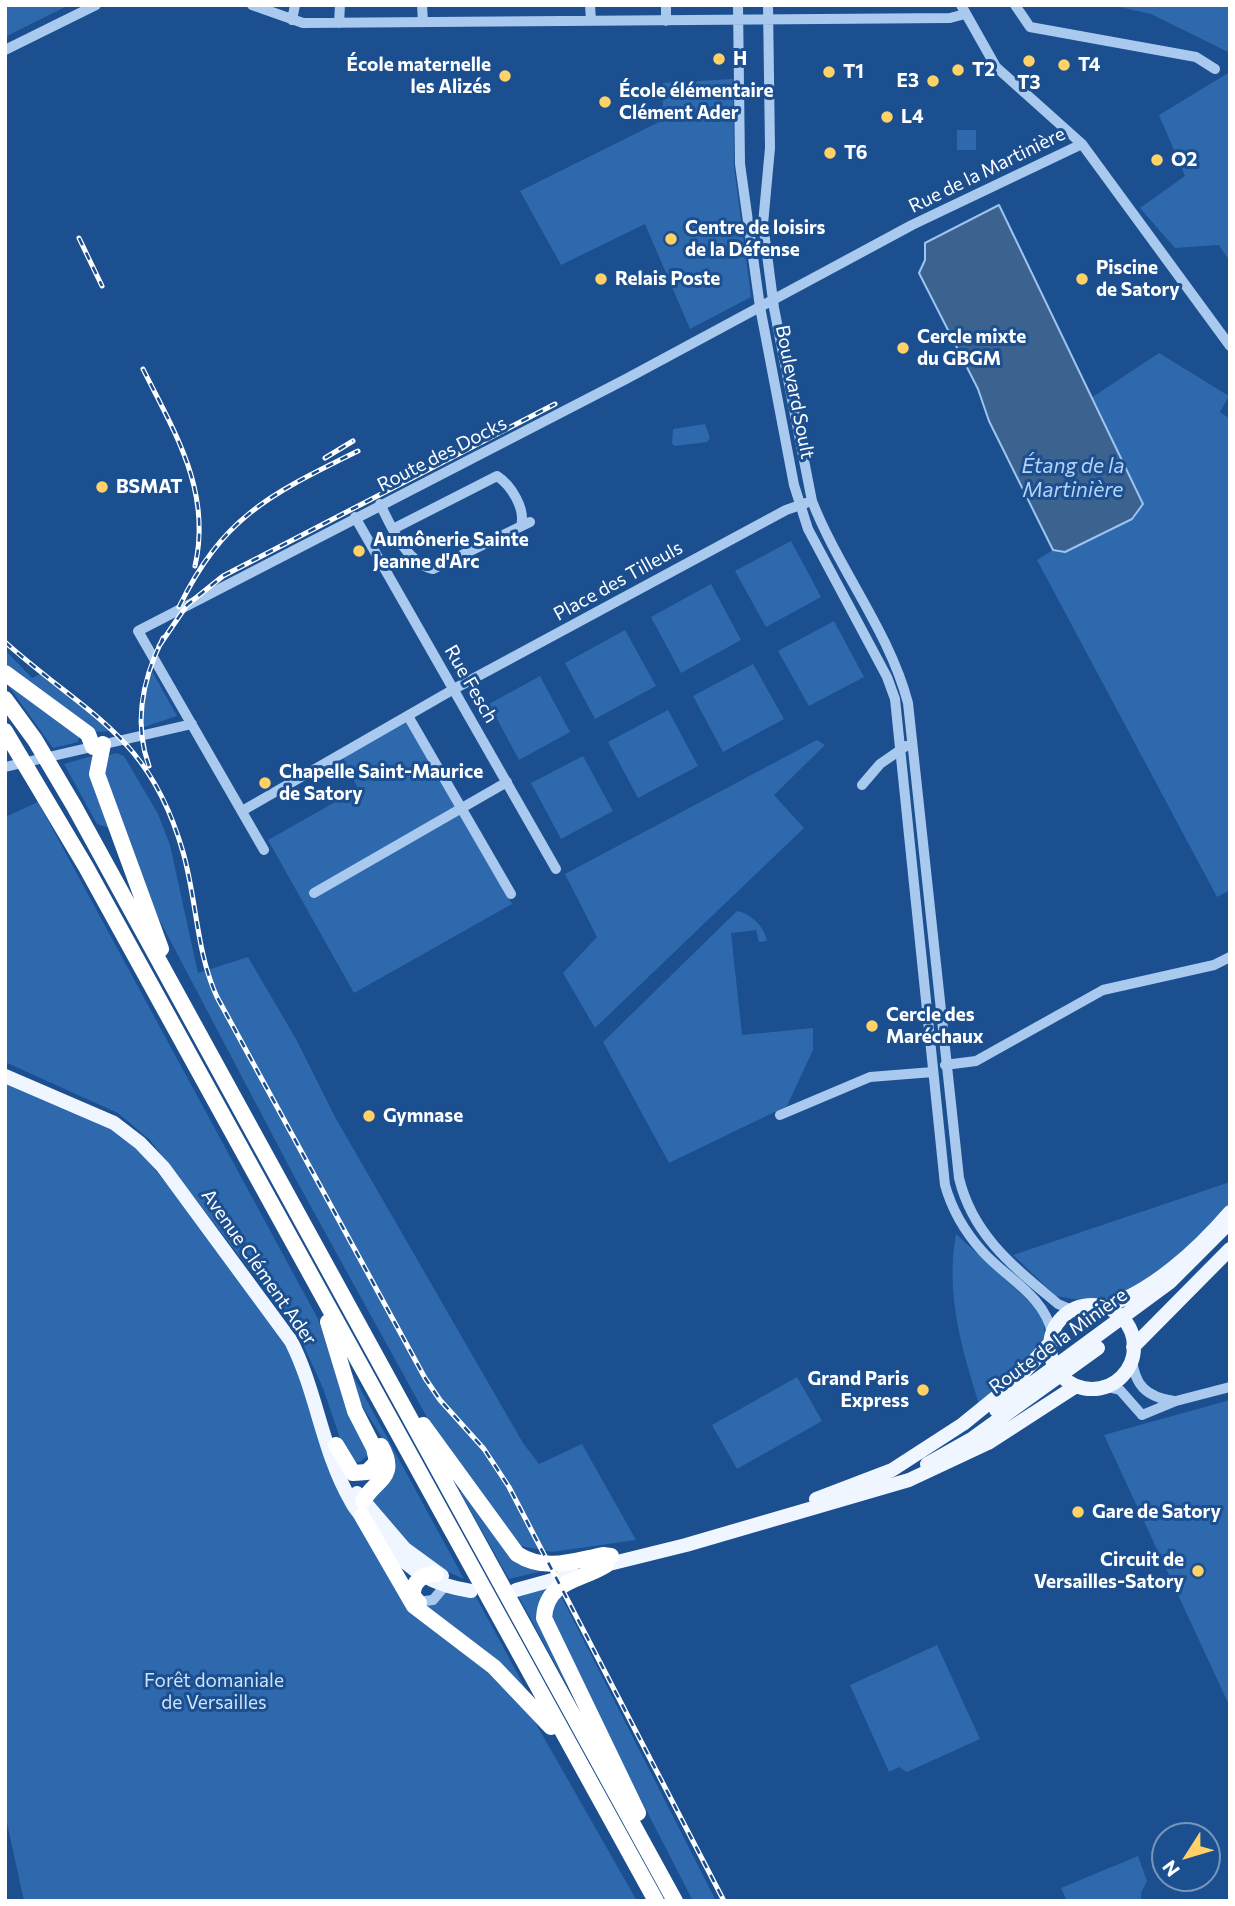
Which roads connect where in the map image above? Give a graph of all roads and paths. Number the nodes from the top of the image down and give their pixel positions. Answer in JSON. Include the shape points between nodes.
{"nodes":[{"id":1,"x":96,"y":5,"type":"edge"},
{"id":2,"x":252,"y":5,"type":"edge"},
{"id":3,"x":295,"y":5,"type":"edge"},
{"id":4,"x":340,"y":5,"type":"edge"},
{"id":5,"x":422,"y":5,"type":"edge"},
{"id":6,"x":590,"y":5,"type":"edge"},
{"id":7,"x":666,"y":5,"type":"edge"},
{"id":8,"x":738,"y":5,"type":"edge"},
{"id":9,"x":768,"y":5,"type":"edge"},
{"id":10,"x":923,"y":5,"type":"edge"},
{"id":11,"x":1015,"y":5,"type":"edge"},
{"id":12,"x":963,"y":9,"type":"edge"},
{"id":13,"x":923,"y":18,"type":"junction"},
{"id":14,"x":768,"y":19,"type":"junction"},
{"id":15,"x":292,"y":20,"type":"junction"},
{"id":16,"x":738,"y":20,"type":"junction"},
{"id":17,"x":591,"y":21,"type":"junction"},
{"id":18,"x":666,"y":21,"type":"junction"},
{"id":19,"x":423,"y":22,"type":"junction"},
{"id":20,"x":339,"y":23,"type":"junction"},
{"id":21,"x":5,"y":50,"type":"edge"},
{"id":22,"x":1215,"y":69,"type":"dead end"},
{"id":23,"x":1082,"y":144,"type":"junction"},
{"id":24,"x":745,"y":198,"type":"junction"},
{"id":25,"x":764,"y":198,"type":"junction"},
{"id":26,"x":773,"y":300,"type":"junction"},
{"id":27,"x":761,"y":307,"type":"junction"},
{"id":28,"x":1230,"y":346,"type":"edge"},
{"id":29,"x":812,"y":501,"type":"junction"},
{"id":30,"x":380,"y":504,"type":"junction"},
{"id":31,"x":799,"y":505,"type":"junction"},
{"id":32,"x":355,"y":517,"type":"junction"},
{"id":33,"x":393,"y":529,"type":"junction"},
{"id":34,"x":844,"y":568,"type":"junction"},
{"id":35,"x":832,"y":575,"type":"junction"},
{"id":36,"x":5,"y":673,"type":"edge"},
{"id":37,"x":454,"y":689,"type":"junction"},
{"id":38,"x":5,"y":699,"type":"edge"},
{"id":39,"x":408,"y":716,"type":"junction"},
{"id":40,"x":192,"y":724,"type":"junction"},
{"id":41,"x":5,"y":731,"type":"edge"},
{"id":42,"x":98,"y":745,"type":"junction"},
{"id":43,"x":907,"y":746,"type":"junction"},
{"id":44,"x":880,"y":764,"type":"junction"},
{"id":45,"x":5,"y":767,"type":"edge"},
{"id":46,"x":909,"y":768,"type":"junction"},
{"id":47,"x":507,"y":782,"type":"junction"},
{"id":48,"x":862,"y":785,"type":"dead end"},
{"id":49,"x":461,"y":807,"type":"junction"},
{"id":50,"x":242,"y":811,"type":"junction"},
{"id":51,"x":264,"y":850,"type":"dead end"},
{"id":52,"x":556,"y":870,"type":"dead end"},
{"id":53,"x":314,"y":893,"type":"dead end"},
{"id":54,"x":511,"y":894,"type":"dead end"},
{"id":55,"x":1230,"y":957,"type":"edge"},
{"id":56,"x":160,"y":962,"type":"junction"},
{"id":57,"x":945,"y":1065,"type":"junction"},
{"id":58,"x":5,"y":1068,"type":"edge"},
{"id":59,"x":933,"y":1072,"type":"junction"},
{"id":60,"x":5,"y":1076,"type":"edge"},
{"id":61,"x":780,"y":1115,"type":"dead end"},
{"id":62,"x":1230,"y":1212,"type":"edge"},
{"id":63,"x":1230,"y":1222,"type":"edge"},
{"id":64,"x":1230,"y":1237,"type":"edge"},
{"id":65,"x":1230,"y":1249,"type":"edge"},
{"id":66,"x":1105,"y":1308,"type":"junction"},
{"id":67,"x":1072,"y":1310,"type":"junction"},
{"id":68,"x":329,"y":1312,"type":"junction"},
{"id":69,"x":1051,"y":1344,"type":"junction"},
{"id":70,"x":1133,"y":1348,"type":"junction"},
{"id":71,"x":1073,"y":1385,"type":"junction"},
{"id":72,"x":1107,"y":1387,"type":"junction"},
{"id":73,"x":1230,"y":1387,"type":"edge"},
{"id":74,"x":1147,"y":1394,"type":"junction"},
{"id":75,"x":351,"y":1396,"type":"junction"},
{"id":76,"x":397,"y":1396,"type":"junction"},
{"id":77,"x":1176,"y":1401,"type":"junction"},
{"id":78,"x":1142,"y":1415,"type":"junction"},
{"id":79,"x":336,"y":1445,"type":"junction"},
{"id":80,"x":892,"y":1477,"type":"junction"},
{"id":81,"x":362,"y":1509,"type":"junction"},
{"id":82,"x":609,"y":1560,"type":"junction"},
{"id":83,"x":434,"y":1579,"type":"junction"},
{"id":84,"x":514,"y":1587,"type":"dead end"},
{"id":85,"x":469,"y":1588,"type":"dead end"},
{"id":86,"x":417,"y":1602,"type":"junction"},
{"id":87,"x":441,"y":1625,"type":"junction"},
{"id":88,"x":570,"y":1745,"type":"junction"},
{"id":89,"x":646,"y":1849,"type":"junction"},
{"id":90,"x":656,"y":1901,"type":"edge"},
{"id":91,"x":675,"y":1901,"type":"edge"}],
"edges":[{"from":1,"to":21,"type":"street"},
{"from":2,"to":15,"type":"street"},
{"from":3,"to":15,"type":"street"},
{"from":4,"to":20,"type":"street"},
{"from":5,"to":19,"type":"street"},
{"from":6,"to":17,"type":"street"},
{"from":7,"to":18,"type":"street"},
{"from":8,"to":16,"type":"street","name":"Boulevard Soult"},
{"from":9,"to":14,"type":"street","name":"Boulevard Soult"},
{"from":10,"to":13,"type":"street"},
{"from":11,"to":22,"type":"street","via":[[1030,27],[1196,57]]},
{"from":12,"to":13,"type":"street","via":[[957,18]]},
{"from":12,"to":23,"type":"street","via":[[996,67]]},
{"from":13,"to":14,"type":"street"},
{"from":14,"to":16,"type":"street"},
{"from":14,"to":25,"type":"street","name":"Boulevard Soult","via":[[770,148]]},
{"from":15,"to":20,"type":"street"},
{"from":16,"to":18,"type":"street"},
{"from":16,"to":24,"type":"street","name":"Boulevard Soult","via":[[740,164]]},
{"from":17,"to":18,"type":"street"},
{"from":17,"to":19,"type":"street"},
{"from":19,"to":20,"type":"street"},
{"from":23,"to":26,"type":"street","name":"Rue de la Martinière","via":[[912,225]]},
{"from":23,"to":28,"type":"street","name":"Rue de la Martinière"},
{"from":24,"to":25,"type":"street"},
{"from":24,"to":27,"type":"street","name":"Boulevard Soult"},
{"from":25,"to":26,"type":"street","name":"Boulevard Soult"},
{"from":26,"to":27,"type":"street","name":"Rue de la Martinière"},
{"from":26,"to":29,"type":"street","name":"Boulevard Soult"},
{"from":27,"to":30,"type":"street","name":"Route des Docks"},
{"from":27,"to":31,"type":"street","name":"Boulevard Soult"},
{"from":29,"to":31,"type":"street","name":"Place des Tilleuls"},
{"from":29,"to":34,"type":"street","name":"Boulevard Soult"},
{"from":30,"to":32,"type":"street","name":"Route des Docks"},
{"from":30,"to":33,"type":"street"},
{"from":31,"to":35,"type":"street","name":"Boulevard Soult"},
{"from":31,"to":37,"type":"street","name":"Place des Tilleuls"},
{"from":32,"to":37,"type":"street","name":"Rue Fesch"},
{"from":32,"to":40,"type":"street","name":"Route des Docks","via":[[138,631]]},
{"from":33,"to":33,"type":"street","via":[[421,564],[433,569],[525,524],[514,493],[497,476]]},
{"from":34,"to":35,"type":"street"},
{"from":34,"to":43,"type":"street","name":"Boulevard Soult","via":[[902,682]]},
{"from":35,"to":43,"type":"street","name":"Boulevard Soult","via":[[887,677]]},
{"from":36,"to":42,"type":"highway"},
{"from":37,"to":39,"type":"street","name":"Place des Tilleuls"},
{"from":37,"to":47,"type":"street","name":"Rue Fesch"},
{"from":38,"to":56,"type":"highway","via":[[51,765]]},
{"from":39,"to":49,"type":"street"},
{"from":39,"to":50,"type":"street","name":"Place des Tilleuls"},
{"from":40,"to":42,"type":"street"},
{"from":40,"to":50,"type":"street"},
{"from":41,"to":68,"type":"highway","via":[[31,770]]},
{"from":42,"to":45,"type":"street"},
{"from":42,"to":56,"type":"highway","via":[[97,774],[161,944]]},
{"from":43,"to":44,"type":"street"},
{"from":43,"to":46,"type":"street","name":"Boulevard Soult"},
{"from":44,"to":46,"type":"street"},
{"from":44,"to":48,"type":"street"},
{"from":46,"to":57,"type":"street","name":"Boulevard Soult"},
{"from":46,"to":59,"type":"street","name":"Boulevard Soult"},
{"from":47,"to":49,"type":"street"},
{"from":47,"to":52,"type":"street","name":"Rue Fesch"},
{"from":49,"to":53,"type":"street"},
{"from":49,"to":54,"type":"street"},
{"from":50,"to":51,"type":"street"},
{"from":55,"to":57,"type":"street","via":[[1214,965],[1103,990],[976,1061]]},
{"from":56,"to":76,"type":"highway"},
{"from":57,"to":67,"type":"street","name":"Boulevard Soult","via":[[956,1160],[975,1223],[1043,1292]]},
{"from":58,"to":79,"type":"main road","name":"Avenue Clément Ader","via":[[116,1116],[142,1133],[166,1159],[298,1338]]},
{"from":59,"to":61,"type":"street","via":[[870,1077]]},
{"from":59,"to":69,"type":"street","name":"Boulevard Soult","via":[[950,1201],[984,1253],[1048,1315]]},
{"from":60,"to":81,"type":"main road","name":"Avenue Clément Ader","via":[[114,1123],[163,1167],[291,1340],[305,1368],[337,1473]]},
{"from":62,"to":66,"type":"main road","via":[[1159,1276]]},
{"from":63,"to":80,"type":"main road","name":"Route de la Minière","via":[[1190,1265],[1127,1315],[968,1430]]},
{"from":64,"to":80,"type":"main road","name":"Route de la Minière","via":[[1171,1294],[973,1438]]},
{"from":65,"to":70,"type":"main road"},
{"from":66,"to":67,"type":"main road"},
{"from":66,"to":70,"type":"main road","via":[[1125,1322]]},
{"from":67,"to":69,"type":"main road","via":[[1058,1322]]},
{"from":68,"to":75,"type":"highway","via":[[328,1327]]},
{"from":68,"to":88,"type":"highway"},
{"from":69,"to":71,"type":"main road","via":[[1056,1369]]},
{"from":69,"to":80,"type":"main road","via":[[984,1409]]},
{"from":70,"to":72,"type":"main road","via":[[1123,1375]]},
{"from":70,"to":74,"type":"street","via":[[1136,1378]]},
{"from":71,"to":72,"type":"main road"},
{"from":71,"to":80,"type":"main road","via":[[988,1443],[940,1467]]},
{"from":72,"to":78,"type":"street","via":[[1121,1390]]},
{"from":73,"to":77,"type":"street"},
{"from":74,"to":77,"type":"street"},
{"from":74,"to":78,"type":"street"},
{"from":75,"to":79,"type":"highway","via":[[377,1462],[367,1472],[353,1472]]},
{"from":75,"to":81,"type":"highway","via":[[386,1455],[387,1465]]},
{"from":76,"to":82,"type":"highway","via":[[412,1407],[517,1554],[548,1565],[603,1555]]},
{"from":76,"to":89,"type":"highway"},
{"from":77,"to":78,"type":"street"},
{"from":79,"to":81,"type":"main road","name":"Avenue Clément Ader"},
{"from":80,"to":82,"type":"main road","via":[[801,1513]]},
{"from":81,"to":83,"type":"main road","name":"Avenue Clément Ader"},
{"from":81,"to":87,"type":"highway","via":[[414,1606]]},
{"from":82,"to":84,"type":"main road"},
{"from":82,"to":89,"type":"highway","via":[[553,1591],[544,1618],[647,1832]]},
{"from":83,"to":85,"type":"main road","name":"Avenue Clément Ader"},
{"from":83,"to":86,"type":"highway","via":[[413,1589]]},
{"from":83,"to":86,"type":"street","via":[[433,1600]]},
{"from":86,"to":87,"type":"highway"},
{"from":87,"to":88,"type":"highway","via":[[494,1667]]},
{"from":88,"to":90,"type":"highway"},
{"from":89,"to":91,"type":"highway"}]}
